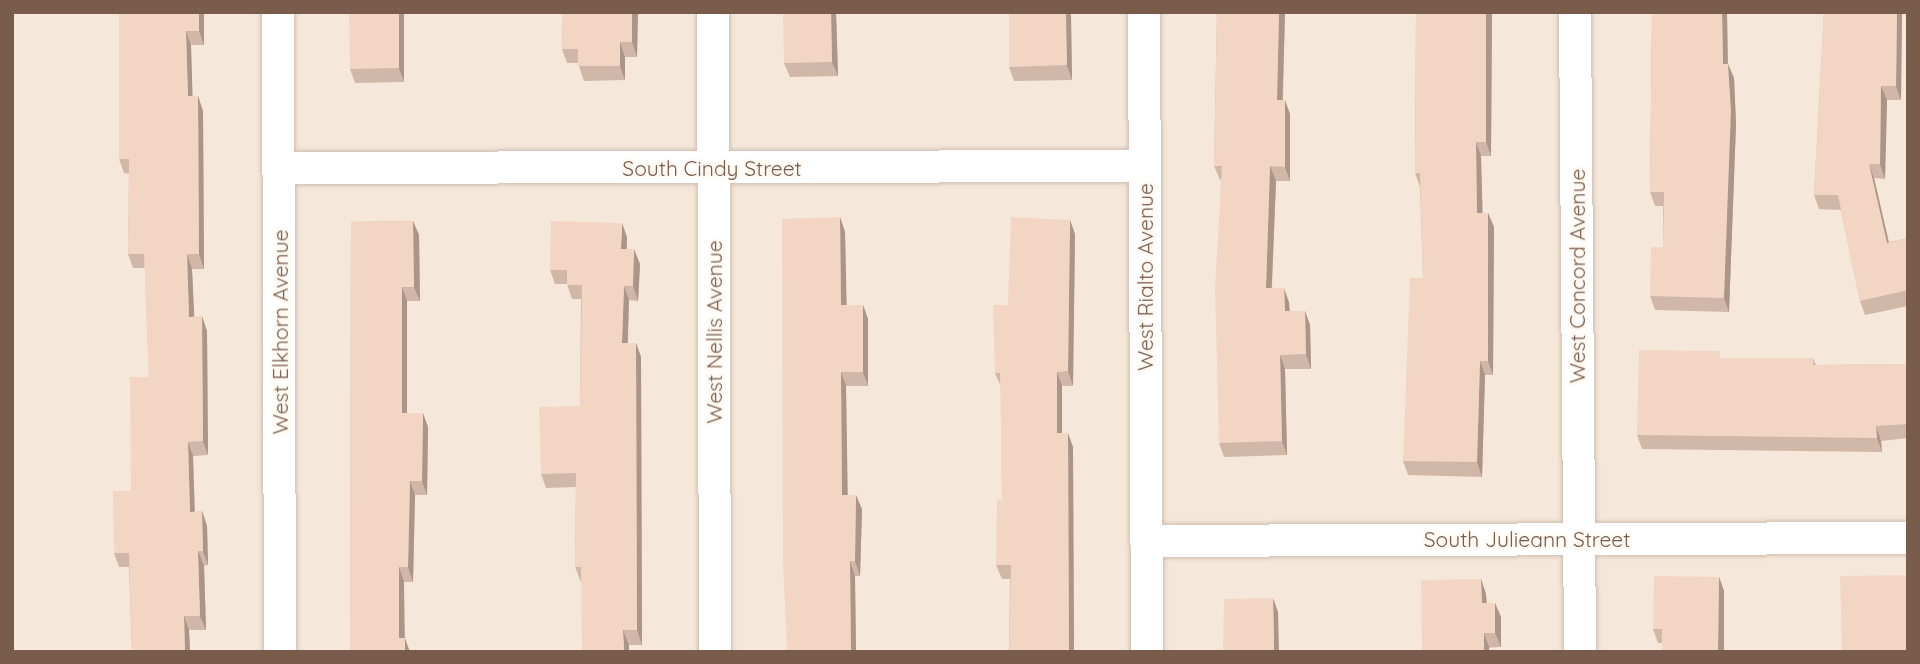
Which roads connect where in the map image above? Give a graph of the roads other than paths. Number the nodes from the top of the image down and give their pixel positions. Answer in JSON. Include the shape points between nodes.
{"nodes":[{"id":1,"x":278,"y":12,"type":"edge"},
{"id":2,"x":713,"y":12,"type":"edge"},
{"id":3,"x":1144,"y":12,"type":"edge"},
{"id":4,"x":1575,"y":12,"type":"edge"},
{"id":5,"x":1144,"y":166,"type":"junction"},
{"id":6,"x":279,"y":168,"type":"junction"},
{"id":7,"x":714,"y":168,"type":"junction"},
{"id":8,"x":1908,"y":538,"type":"edge"},
{"id":9,"x":1579,"y":539,"type":"junction"},
{"id":10,"x":1146,"y":541,"type":"junction"},
{"id":11,"x":280,"y":652,"type":"edge"},
{"id":12,"x":715,"y":652,"type":"edge"},
{"id":13,"x":1147,"y":652,"type":"edge"},
{"id":14,"x":1580,"y":652,"type":"edge"}],
"edges":[{"from":1,"to":6,"type":"street","name":"West Elkhorn Avenue"},
{"from":2,"to":7,"type":"street","name":"West Nellis Avenue"},
{"from":3,"to":5,"type":"street","name":"West Rialto Avenue"},
{"from":4,"to":9,"type":"street","name":"West Concord Avenue"},
{"from":5,"to":7,"type":"street","name":"South Cindy Street"},
{"from":5,"to":10,"type":"street","name":"West Rialto Avenue"},
{"from":6,"to":7,"type":"street","name":"South Cindy Street"},
{"from":6,"to":11,"type":"street","name":"West Elkhorn Avenue"},
{"from":7,"to":12,"type":"street","name":"West Nellis Avenue"},
{"from":8,"to":9,"type":"street","name":"South Julieann Street"},
{"from":9,"to":10,"type":"street","name":"South Julieann Street"},
{"from":9,"to":14,"type":"street","name":"West Concord Avenue"},
{"from":10,"to":13,"type":"street","name":"West Rialto Avenue"}]}
